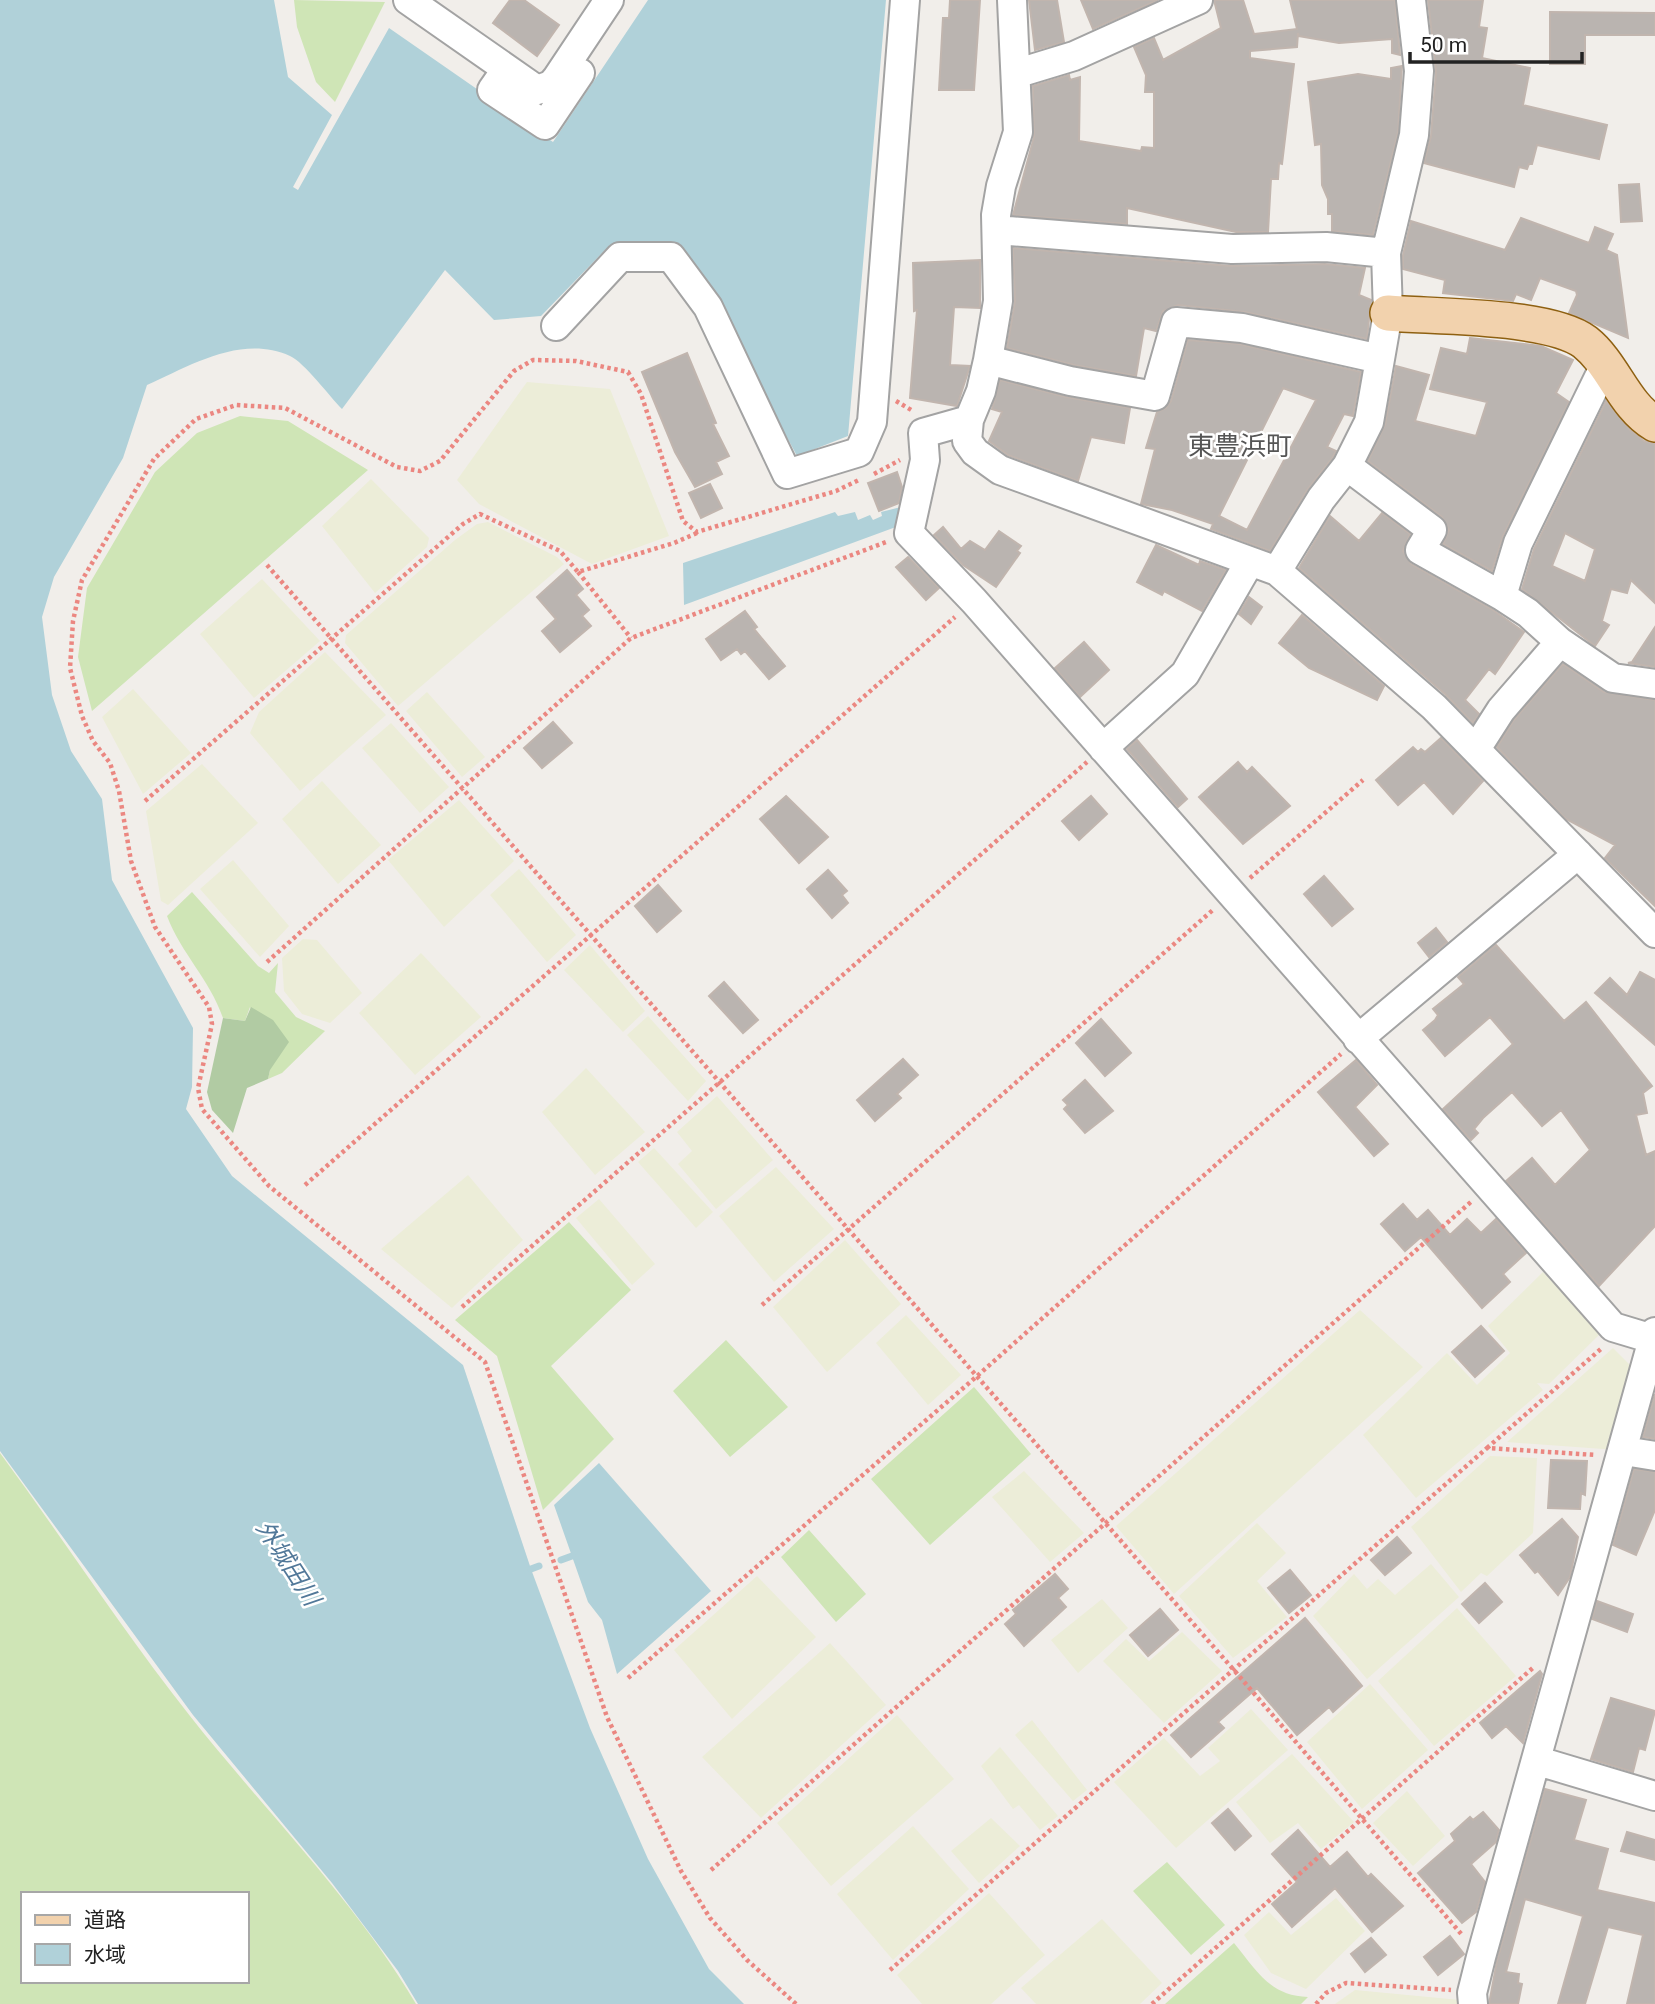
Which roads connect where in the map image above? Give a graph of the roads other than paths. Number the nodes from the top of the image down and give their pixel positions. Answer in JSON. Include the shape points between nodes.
{"nodes":[{"id":1,"x":408,"y":0,"type":"edge"},
{"id":2,"x":609,"y":0,"type":"edge"},
{"id":3,"x":629,"y":0,"type":"edge"},
{"id":4,"x":905,"y":0,"type":"edge"},
{"id":5,"x":1012,"y":0,"type":"edge"},
{"id":6,"x":1198,"y":0,"type":"edge"},
{"id":7,"x":1411,"y":0,"type":"edge"},
{"id":8,"x":506,"y":70,"type":"junction"},
{"id":9,"x":1018,"y":73,"type":"junction"},
{"id":10,"x":996,"y":230,"type":"junction"},
{"id":11,"x":1386,"y":253,"type":"junction"},
{"id":12,"x":1388,"y":313,"type":"junction"},
{"id":13,"x":556,"y":326,"type":"dead end"},
{"id":14,"x":1380,"y":359,"type":"junction"},
{"id":15,"x":988,"y":360,"type":"junction"},
{"id":16,"x":1605,"y":365,"type":"junction"},
{"id":17,"x":969,"y":420,"type":"junction"},
{"id":18,"x":1655,"y":424,"type":"edge"},
{"id":19,"x":1348,"y":466,"type":"junction"},
{"id":20,"x":1249,"y":562,"type":"junction"},
{"id":21,"x":1277,"y":571,"type":"junction"},
{"id":22,"x":1502,"y":596,"type":"junction"},
{"id":23,"x":1560,"y":642,"type":"junction"},
{"id":24,"x":1655,"y":684,"type":"edge"},
{"id":25,"x":1103,"y":747,"type":"junction"},
{"id":26,"x":1476,"y":749,"type":"junction"},
{"id":27,"x":1578,"y":854,"type":"junction"},
{"id":28,"x":1655,"y":933,"type":"edge"},
{"id":29,"x":1357,"y":1040,"type":"junction"},
{"id":30,"x":1654,"y":1335,"type":"edge"},
{"id":31,"x":1623,"y":1451,"type":"junction"},
{"id":32,"x":1655,"y":1456,"type":"edge"},
{"id":33,"x":1538,"y":1761,"type":"junction"},
{"id":34,"x":1655,"y":1796,"type":"edge"},
{"id":35,"x":1473,"y":1998,"type":"edge"}],
"edges":[{"from":1,"to":8,"type":"street"},
{"from":2,"to":8,"type":"street","via":[[551,85],[537,90]]},
{"from":3,"to":8,"type":"street","via":[[544,125],[492,90]]},
{"from":4,"to":13,"type":"street","via":[[872,422],[859,452],[788,474],[708,307],[671,257],[620,257]]},
{"from":5,"to":9,"type":"street"},
{"from":6,"to":9,"type":"street","via":[[1074,56]]},
{"from":7,"to":11,"type":"street","via":[[1419,71],[1414,135]]},
{"from":9,"to":10,"type":"street","via":[[1018,132],[1001,186]]},
{"from":10,"to":11,"type":"street","via":[[1232,249],[1326,247]]},
{"from":10,"to":15,"type":"street","via":[[998,301]]},
{"from":11,"to":12,"type":"street"},
{"from":12,"to":14,"type":"street"},
{"from":12,"to":16,"type":"main road","via":[[1560,330],[1585,342]]},
{"from":14,"to":15,"type":"street","via":[[1242,328],[1176,322],[1155,396]]},
{"from":14,"to":19,"type":"street","via":[[1369,422]]},
{"from":15,"to":17,"type":"street"},
{"from":16,"to":18,"type":"main road","via":[[1636,410]]},
{"from":16,"to":22,"type":"street","via":[[1518,543]]},
{"from":17,"to":20,"type":"street","via":[[967,441],[975,453],[1000,470]]},
{"from":17,"to":25,"type":"street","via":[[923,433],[925,460],[909,533]]},
{"from":19,"to":21,"type":"street","via":[[1321,499]]},
{"from":19,"to":22,"type":"street","via":[[1432,530],[1420,550]]},
{"from":20,"to":21,"type":"street"},
{"from":20,"to":25,"type":"street","via":[[1185,674]]},
{"from":21,"to":26,"type":"street"},
{"from":22,"to":23,"type":"street"},
{"from":23,"to":24,"type":"street","via":[[1613,678]]},
{"from":23,"to":26,"type":"street","via":[[1502,710]]},
{"from":25,"to":29,"type":"street"},
{"from":26,"to":27,"type":"street"},
{"from":27,"to":28,"type":"street"},
{"from":27,"to":29,"type":"street"},
{"from":29,"to":30,"type":"street","via":[[1613,1327]]},
{"from":30,"to":31,"type":"street"},
{"from":31,"to":32,"type":"street"},
{"from":31,"to":33,"type":"street"},
{"from":33,"to":34,"type":"street"},
{"from":33,"to":35,"type":"street"}]}
